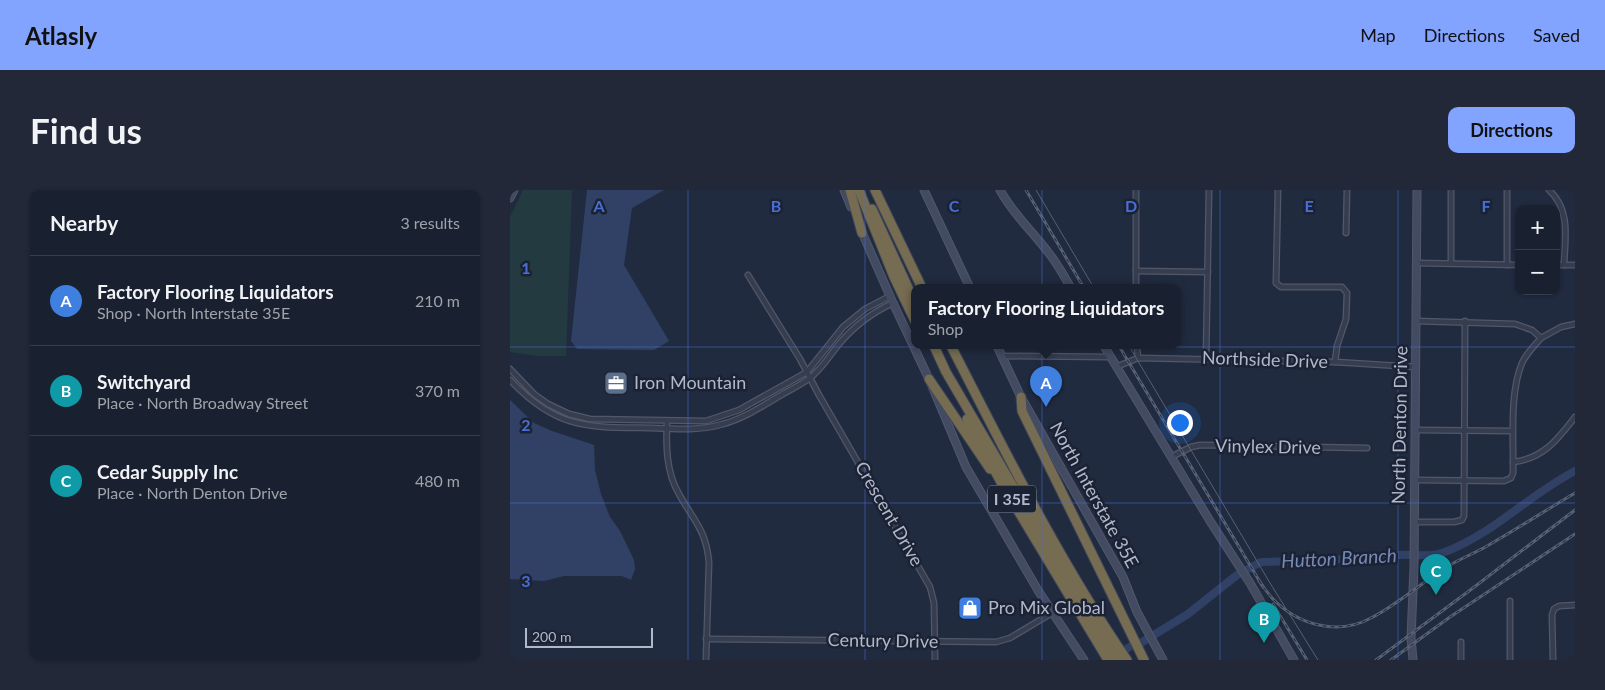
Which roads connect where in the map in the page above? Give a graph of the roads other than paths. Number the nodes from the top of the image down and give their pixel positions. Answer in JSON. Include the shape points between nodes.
{"nodes":[{"id":1,"x":514,"y":190,"type":"edge"},
{"id":2,"x":844,"y":190,"type":"edge"},
{"id":3,"x":850,"y":190,"type":"edge"},
{"id":4,"x":859,"y":190,"type":"edge"},
{"id":5,"x":865,"y":190,"type":"edge"},
{"id":6,"x":876,"y":190,"type":"edge"},
{"id":7,"x":924,"y":190,"type":"edge"},
{"id":8,"x":1000,"y":190,"type":"edge"},
{"id":9,"x":1136,"y":190,"type":"edge"},
{"id":10,"x":1209,"y":190,"type":"edge"},
{"id":11,"x":1278,"y":190,"type":"edge"},
{"id":12,"x":1347,"y":190,"type":"edge"},
{"id":13,"x":1417,"y":190,"type":"edge"},
{"id":14,"x":1451,"y":190,"type":"edge"},
{"id":15,"x":1507,"y":190,"type":"edge"},
{"id":16,"x":1549,"y":190,"type":"edge"},
{"id":17,"x":510,"y":198,"type":"edge"},
{"id":18,"x":862,"y":233,"type":"junction"},
{"id":19,"x":1346,"y":233,"type":"dead end"},
{"id":20,"x":1417,"y":263,"type":"junction"},
{"id":21,"x":1451,"y":263,"type":"junction"},
{"id":22,"x":1508,"y":264,"type":"junction"},
{"id":23,"x":1515,"y":265,"type":"edge"},
{"id":24,"x":1560,"y":265,"type":"edge"},
{"id":25,"x":1564,"y":265,"type":"junction"},
{"id":26,"x":1575,"y":265,"type":"edge"},
{"id":27,"x":1136,"y":271,"type":"junction"},
{"id":28,"x":1208,"y":272,"type":"junction"},
{"id":29,"x":748,"y":275,"type":"dead end"},
{"id":30,"x":920,"y":284,"type":"edge"},
{"id":31,"x":968,"y":284,"type":"edge"},
{"id":32,"x":1068,"y":284,"type":"edge"},
{"id":33,"x":1136,"y":284,"type":"edge"},
{"id":34,"x":911,"y":295,"type":"edge"},
{"id":35,"x":891,"y":300,"type":"junction"},
{"id":36,"x":911,"y":313,"type":"edge"},
{"id":37,"x":1416,"y":321,"type":"junction"},
{"id":38,"x":1465,"y":321,"type":"junction"},
{"id":39,"x":1575,"y":324,"type":"edge"},
{"id":40,"x":1541,"y":338,"type":"junction"},
{"id":41,"x":911,"y":343,"type":"edge"},
{"id":42,"x":914,"y":349,"type":"edge"},
{"id":43,"x":929,"y":349,"type":"edge"},
{"id":44,"x":935,"y":349,"type":"edge"},
{"id":45,"x":953,"y":349,"type":"edge"},
{"id":46,"x":999,"y":349,"type":"edge"},
{"id":47,"x":1106,"y":349,"type":"edge"},
{"id":48,"x":1137,"y":349,"type":"edge"},
{"id":49,"x":1003,"y":356,"type":"junction"},
{"id":50,"x":1110,"y":357,"type":"junction"},
{"id":51,"x":1138,"y":358,"type":"junction"},
{"id":52,"x":1206,"y":358,"type":"junction"},
{"id":53,"x":1335,"y":362,"type":"junction"},
{"id":54,"x":1116,"y":367,"type":"junction"},
{"id":55,"x":1416,"y":367,"type":"junction"},
{"id":56,"x":510,"y":369,"type":"edge"},
{"id":57,"x":807,"y":372,"type":"junction"},
{"id":58,"x":810,"y":378,"type":"junction"},
{"id":59,"x":928,"y":379,"type":"junction"},
{"id":60,"x":510,"y":380,"type":"edge"},
{"id":61,"x":1021,"y":397,"type":"junction"},
{"id":62,"x":1575,"y":417,"type":"edge"},
{"id":63,"x":667,"y":421,"type":"junction"},
{"id":64,"x":666,"y":429,"type":"junction"},
{"id":65,"x":1415,"y":430,"type":"junction"},
{"id":66,"x":1464,"y":431,"type":"junction"},
{"id":67,"x":1512,"y":432,"type":"junction"},
{"id":68,"x":1367,"y":448,"type":"dead end"},
{"id":69,"x":1171,"y":457,"type":"junction"},
{"id":70,"x":1513,"y":462,"type":"junction"},
{"id":71,"x":1415,"y":480,"type":"junction"},
{"id":72,"x":1464,"y":480,"type":"junction"},
{"id":73,"x":1002,"y":484,"type":"junction"},
{"id":74,"x":1414,"y":522,"type":"junction"},
{"id":75,"x":1510,"y":601,"type":"dead end"},
{"id":76,"x":1575,"y":605,"type":"edge"},
{"id":77,"x":1052,"y":613,"type":"junction"},
{"id":78,"x":1089,"y":616,"type":"junction"},
{"id":79,"x":706,"y":639,"type":"junction"},
{"id":80,"x":935,"y":641,"type":"junction"},
{"id":81,"x":1461,"y":642,"type":"dead end"},
{"id":82,"x":1083,"y":659,"type":"edge"},
{"id":83,"x":706,"y":660,"type":"edge"},
{"id":84,"x":935,"y":660,"type":"edge"},
{"id":85,"x":1108,"y":660,"type":"edge"},
{"id":86,"x":1118,"y":660,"type":"edge"},
{"id":87,"x":1127,"y":660,"type":"edge"},
{"id":88,"x":1144,"y":660,"type":"edge"},
{"id":89,"x":1163,"y":660,"type":"edge"},
{"id":90,"x":1294,"y":660,"type":"edge"},
{"id":91,"x":1413,"y":660,"type":"edge"},
{"id":92,"x":1461,"y":660,"type":"edge"},
{"id":93,"x":1510,"y":660,"type":"edge"},
{"id":94,"x":1553,"y":660,"type":"edge"}],
"edges":[{"from":1,"to":17,"type":"main road"},
{"from":2,"to":18,"type":"main road"},
{"from":3,"to":18,"type":"highway"},
{"from":4,"to":36,"type":"highway"},
{"from":5,"to":34,"type":"highway"},
{"from":6,"to":30,"type":"highway"},
{"from":7,"to":31,"type":"main road"},
{"from":8,"to":32,"type":"main road"},
{"from":9,"to":27,"type":"street"},
{"from":10,"to":28,"type":"street"},
{"from":11,"to":53,"type":"street","via":[[1276,283],[1281,287],[1342,287],[1348,293],[1346,319]]},
{"from":12,"to":19,"type":"street"},
{"from":13,"to":20,"type":"main road","name":"North Denton Drive"},
{"from":14,"to":21,"type":"street"},
{"from":15,"to":22,"type":"street"},
{"from":16,"to":25,"type":"street","via":[[1560,201],[1563,210]]},
{"from":18,"to":35,"type":"main road"},
{"from":20,"to":21,"type":"street"},
{"from":20,"to":37,"type":"main road","name":"North Denton Drive"},
{"from":21,"to":22,"type":"street"},
{"from":22,"to":23,"type":"street"},
{"from":24,"to":25,"type":"street"},
{"from":25,"to":26,"type":"street"},
{"from":27,"to":28,"type":"street"},
{"from":27,"to":33,"type":"street"},
{"from":28,"to":52,"type":"street"},
{"from":29,"to":57,"type":"street","name":"Crescent Drive"},
{"from":35,"to":41,"type":"main road"},
{"from":35,"to":57,"type":"street","via":[[865,309],[842,327]]},
{"from":35,"to":58,"type":"street","via":[[853,328]]},
{"from":37,"to":38,"type":"street"},
{"from":37,"to":55,"type":"main road","name":"North Denton Drive"},
{"from":38,"to":40,"type":"street","via":[[1515,324],[1532,330]]},
{"from":38,"to":66,"type":"street"},
{"from":39,"to":40,"type":"street","via":[[1561,327]]},
{"from":40,"to":67,"type":"street","via":[[1522,363],[1516,386]]},
{"from":42,"to":59,"type":"main road"},
{"from":43,"to":73,"type":"highway","number":"I 35E"},
{"from":44,"to":78,"type":"highway"},
{"from":45,"to":78,"type":"highway","number":"I 35E"},
{"from":46,"to":49,"type":"main road","name":"North Interstate 35E"},
{"from":47,"to":50,"type":"main road"},
{"from":48,"to":51,"type":"street"},
{"from":49,"to":50,"type":"street"},
{"from":49,"to":61,"type":"main road","name":"North Interstate 35E"},
{"from":50,"to":54,"type":"main road"},
{"from":51,"to":52,"type":"street","name":"Northside Drive"},
{"from":51,"to":54,"type":"street","name":"Northside Drive"},
{"from":52,"to":53,"type":"street","name":"Northside Drive"},
{"from":53,"to":55,"type":"street","name":"Northside Drive"},
{"from":54,"to":69,"type":"main road"},
{"from":55,"to":65,"type":"main road","name":"North Denton Drive"},
{"from":56,"to":63,"type":"street","via":[[534,394],[563,412],[590,419]]},
{"from":57,"to":58,"type":"street","name":"Crescent Drive"},
{"from":57,"to":63,"type":"street","via":[[722,417],[706,421]]},
{"from":58,"to":64,"type":"street","via":[[733,421],[703,428]]},
{"from":58,"to":80,"type":"street","name":"Crescent Drive","via":[[930,587],[934,603]]},
{"from":59,"to":73,"type":"highway"},
{"from":59,"to":77,"type":"main road","via":[[966,467]]},
{"from":60,"to":64,"type":"street","via":[[544,409],[569,422],[600,427]]},
{"from":61,"to":88,"type":"highway","via":[[1022,411]]},
{"from":61,"to":89,"type":"main road","name":"North Interstate 35E","via":[[1123,577],[1140,619]]},
{"from":62,"to":70,"type":"street","via":[[1540,454]]},
{"from":63,"to":64,"type":"street"},
{"from":64,"to":79,"type":"street","via":[[671,477],[707,546]]},
{"from":65,"to":66,"type":"street"},
{"from":65,"to":71,"type":"main road","name":"North Denton Drive"},
{"from":66,"to":67,"type":"street"},
{"from":66,"to":72,"type":"street"},
{"from":67,"to":70,"type":"street"},
{"from":68,"to":69,"type":"street","name":"Vinylex Drive","via":[[1200,445]]},
{"from":69,"to":90,"type":"main road"},
{"from":70,"to":72,"type":"street","via":[[1511,478],[1504,481]]},
{"from":71,"to":72,"type":"street"},
{"from":71,"to":74,"type":"main road","name":"North Denton Drive"},
{"from":72,"to":74,"type":"street","via":[[1462,520]]},
{"from":73,"to":78,"type":"highway","number":"I 35E"},
{"from":74,"to":91,"type":"main road","name":"North Denton Drive"},
{"from":75,"to":93,"type":"street"},
{"from":76,"to":94,"type":"street","via":[[1554,609]]},
{"from":77,"to":80,"type":"street","name":"Century Drive","via":[[1002,641]]},
{"from":77,"to":82,"type":"main road"},
{"from":78,"to":85,"type":"highway","number":"I 35E"},
{"from":78,"to":86,"type":"highway"},
{"from":78,"to":87,"type":"highway","number":"I 35E"},
{"from":79,"to":80,"type":"street","name":"Century Drive"},
{"from":79,"to":83,"type":"street"},
{"from":80,"to":84,"type":"street","name":"Crescent Drive"},
{"from":81,"to":92,"type":"street"}]}
